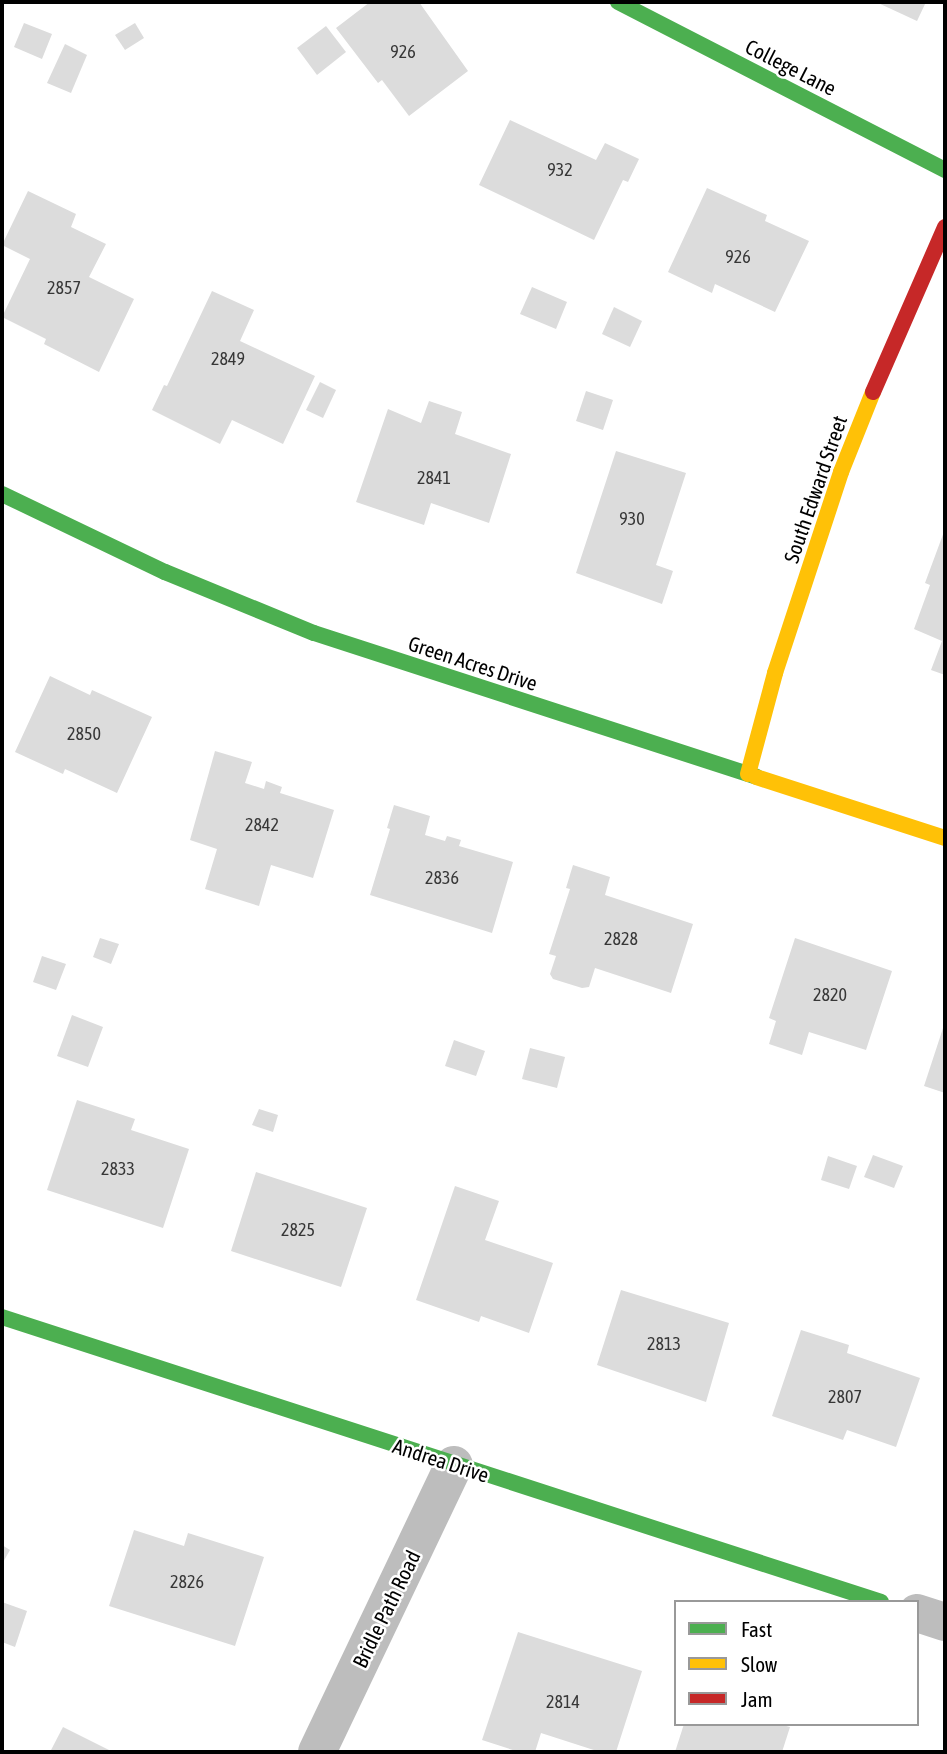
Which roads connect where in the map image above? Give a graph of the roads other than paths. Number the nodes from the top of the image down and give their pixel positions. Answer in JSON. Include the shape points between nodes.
{"nodes":[{"id":1,"x":618,"y":2,"type":"edge"},
{"id":2,"x":945,"y":170,"type":"edge"},
{"id":3,"x":945,"y":227,"type":"edge"},
{"id":4,"x":2,"y":494,"type":"edge"},
{"id":5,"x":748,"y":774,"type":"junction"},
{"id":6,"x":945,"y":838,"type":"edge"},
{"id":7,"x":2,"y":1317,"type":"edge"},
{"id":8,"x":454,"y":1465,"type":"junction"},
{"id":9,"x":875,"y":1600,"type":"edge"},
{"id":10,"x":919,"y":1615,"type":"edge"},
{"id":11,"x":945,"y":1622,"type":"edge"},
{"id":12,"x":317,"y":1752,"type":"edge"}],
"edges":[{"from":1,"to":2,"type":"street","name":"College Lane"},
{"from":3,"to":5,"type":"street","name":"South Edward Street","via":[[841,472],[775,673]]},
{"from":4,"to":5,"type":"street","name":"Green Acres Drive","via":[[165,572],[314,633]]},
{"from":5,"to":6,"type":"street","name":"Green Acres Drive"},
{"from":7,"to":8,"type":"street","name":"Andrea Drive"},
{"from":8,"to":9,"type":"street","name":"Andrea Drive"},
{"from":8,"to":12,"type":"street","name":"Bridle Path Road"},
{"from":10,"to":11,"type":"street"}]}
